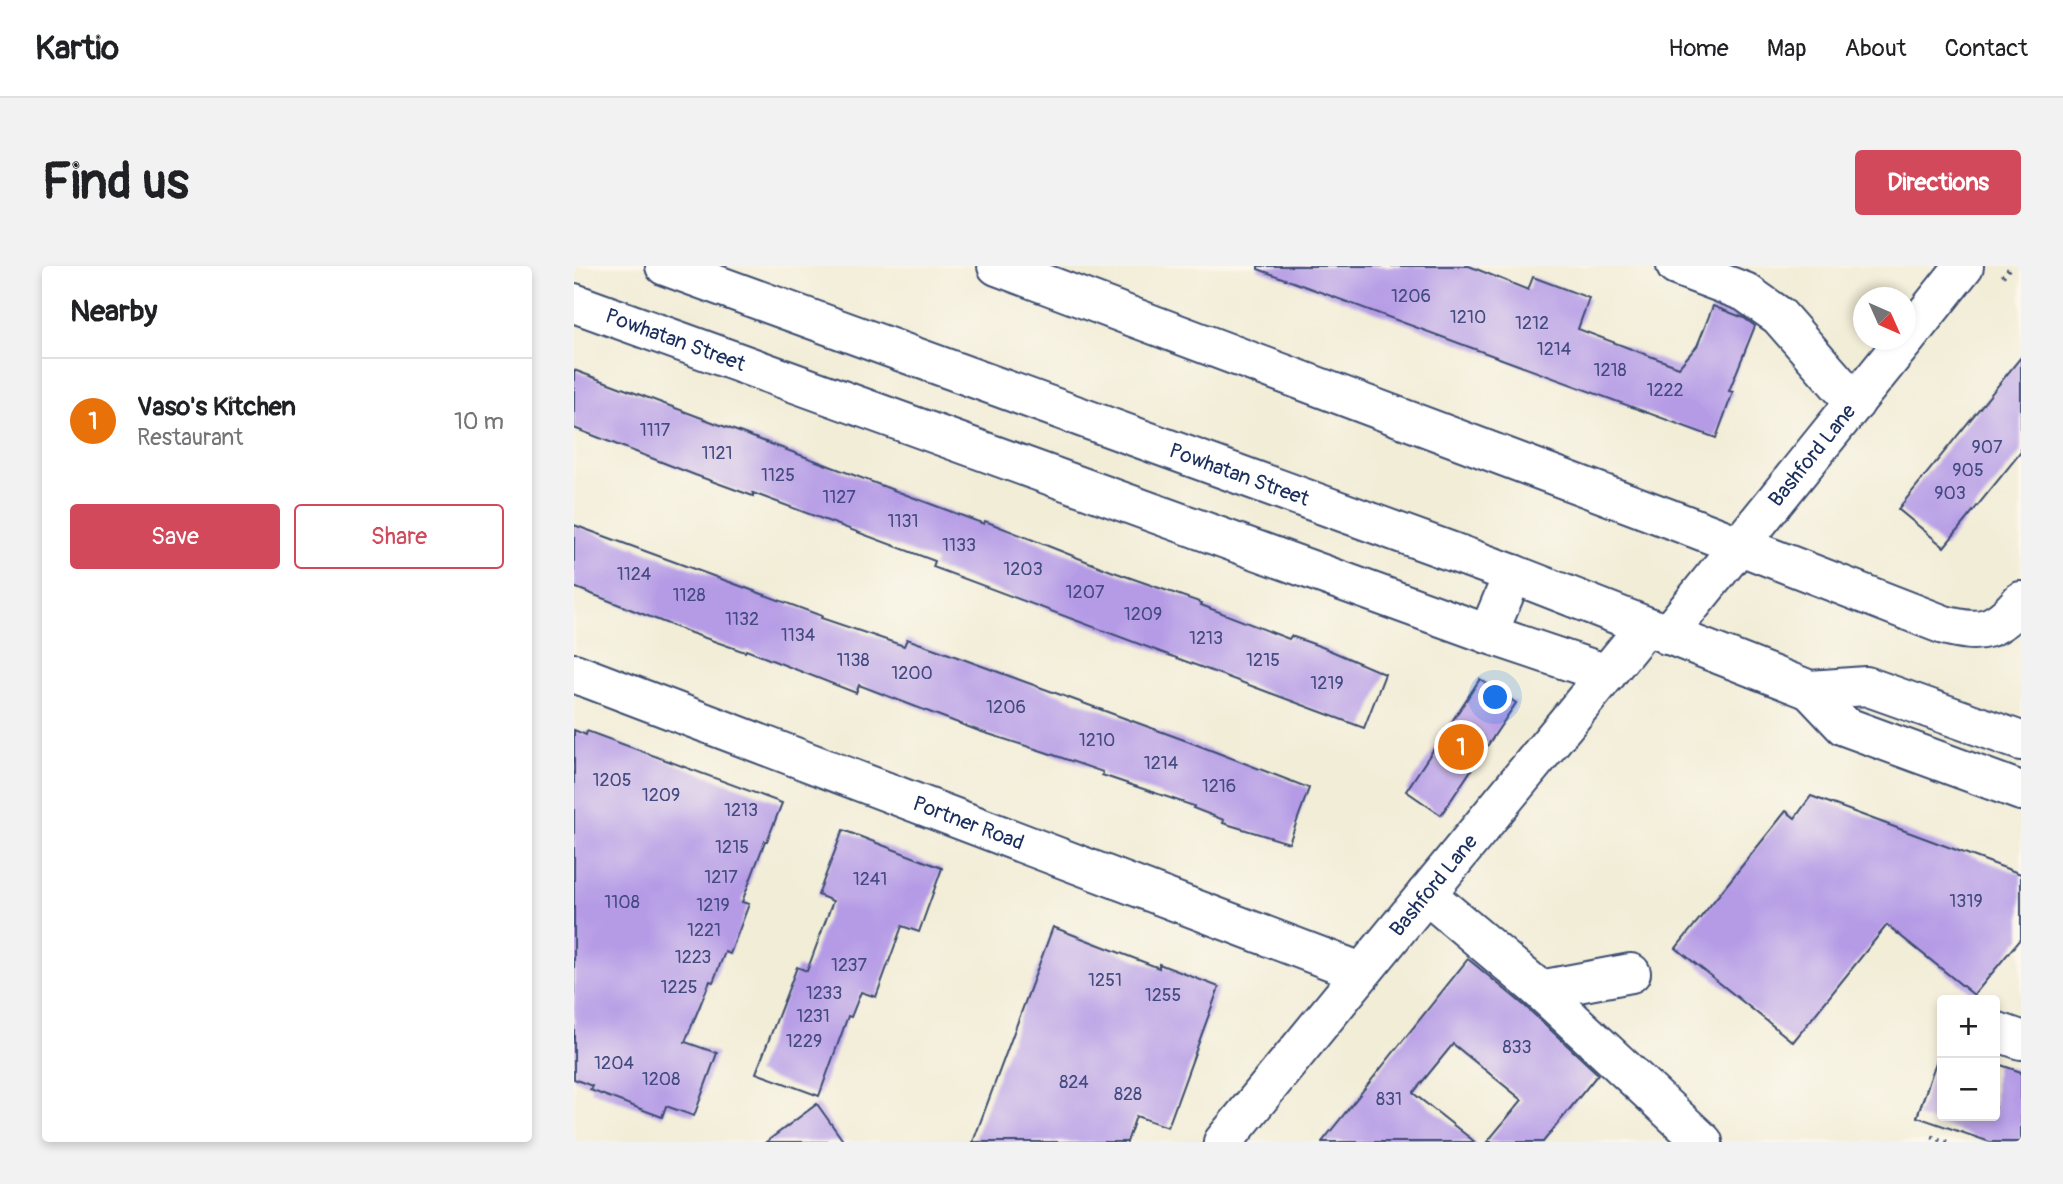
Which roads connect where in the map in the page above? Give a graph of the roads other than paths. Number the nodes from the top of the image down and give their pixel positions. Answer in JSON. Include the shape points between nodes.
{"nodes":[{"id":1,"x":665,"y":266,"type":"edge"},
{"id":2,"x":997,"y":266,"type":"edge"},
{"id":3,"x":1675,"y":266,"type":"edge"},
{"id":4,"x":1964,"y":266,"type":"edge"},
{"id":5,"x":574,"y":303,"type":"edge"},
{"id":6,"x":1916,"y":326,"type":"edge"},
{"id":7,"x":1897,"y":350,"type":"edge"},
{"id":8,"x":1855,"y":403,"type":"junction"},
{"id":9,"x":1741,"y":546,"type":"junction"},
{"id":10,"x":1513,"y":574,"type":"junction"},
{"id":11,"x":2021,"y":601,"type":"edge"},
{"id":12,"x":1656,"y":631,"type":"junction"},
{"id":13,"x":1488,"y":634,"type":"junction"},
{"id":14,"x":574,"y":673,"type":"edge"},
{"id":15,"x":1607,"y":674,"type":"junction"},
{"id":16,"x":1810,"y":690,"type":"junction"},
{"id":17,"x":2021,"y":741,"type":"edge"},
{"id":18,"x":2021,"y":791,"type":"edge"},
{"id":19,"x":1426,"y":894,"type":"junction"},
{"id":20,"x":1362,"y":972,"type":"junction"},
{"id":21,"x":1631,"y":973,"type":"dead end"},
{"id":22,"x":1540,"y":990,"type":"junction"},
{"id":23,"x":2000,"y":1033,"type":"edge"},
{"id":24,"x":2021,"y":1040,"type":"edge"},
{"id":25,"x":1223,"y":1142,"type":"edge"},
{"id":26,"x":1703,"y":1142,"type":"edge"}],
"edges":[{"from":1,"to":10,"type":"street","name":"Powhatan Street"},
{"from":2,"to":9,"type":"street"},
{"from":3,"to":8,"type":"street","via":[[1745,292],[1779,316]]},
{"from":4,"to":6,"type":"street","name":"Bashford Lane"},
{"from":5,"to":13,"type":"street","name":"Powhatan Street"},
{"from":7,"to":8,"type":"street","name":"Bashford Lane"},
{"from":8,"to":9,"type":"street","name":"Bashford Lane"},
{"from":9,"to":11,"type":"street","via":[[1970,632],[1992,628]]},
{"from":9,"to":12,"type":"street","name":"Bashford Lane"},
{"from":10,"to":12,"type":"street","name":"Powhatan Street"},
{"from":10,"to":13,"type":"street"},
{"from":12,"to":15,"type":"street","name":"Bashford Lane"},
{"from":12,"to":16,"type":"street","name":"Powhatan Street"},
{"from":13,"to":15,"type":"street","name":"Powhatan Street"},
{"from":14,"to":20,"type":"street","name":"Portner Road"},
{"from":15,"to":19,"type":"street","name":"Bashford Lane"},
{"from":16,"to":17,"type":"street","name":"Powhatan Street","via":[[1866,686]]},
{"from":16,"to":18,"type":"street","name":"Powhatan Street","via":[[1844,726]]},
{"from":19,"to":20,"type":"street","name":"Bashford Lane"},
{"from":19,"to":22,"type":"street"},
{"from":20,"to":25,"type":"street","name":"Bashford Lane"},
{"from":21,"to":22,"type":"street"},
{"from":22,"to":26,"type":"street"},
{"from":23,"to":24,"type":"street"}]}
